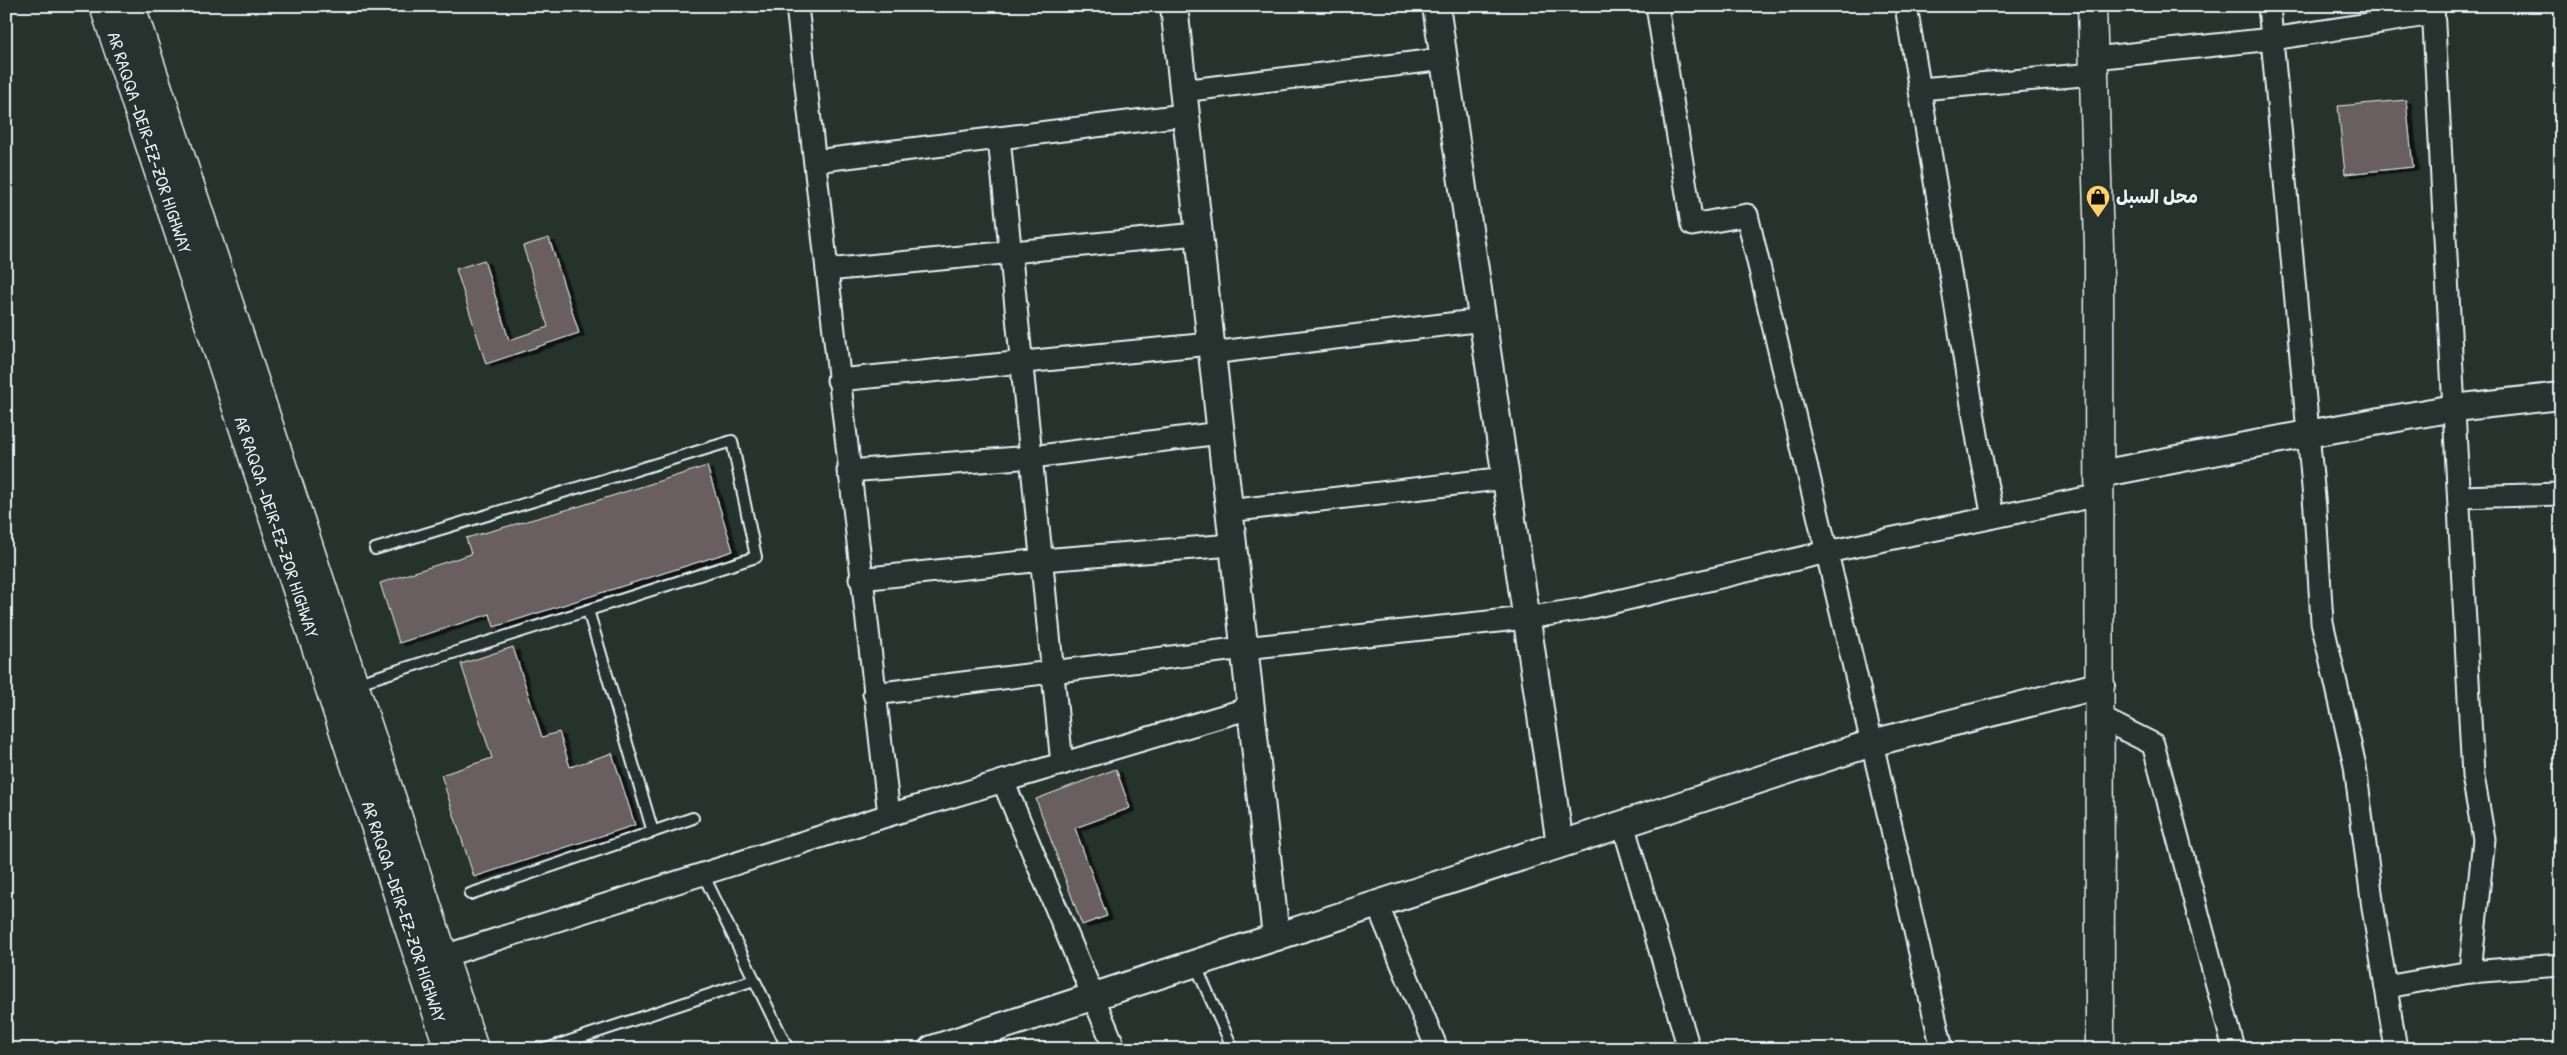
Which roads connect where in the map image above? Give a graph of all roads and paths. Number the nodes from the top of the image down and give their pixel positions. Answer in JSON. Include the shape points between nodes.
{"nodes":[{"id":1,"x":104,"y":6,"type":"edge"},
{"id":2,"x":131,"y":6,"type":"edge"},
{"id":3,"x":796,"y":6,"type":"edge"},
{"id":4,"x":1174,"y":6,"type":"edge"},
{"id":5,"x":1436,"y":6,"type":"edge"},
{"id":6,"x":1657,"y":6,"type":"edge"},
{"id":7,"x":1906,"y":6,"type":"edge"},
{"id":8,"x":2092,"y":6,"type":"edge"},
{"id":9,"x":2269,"y":6,"type":"edge"},
{"id":10,"x":2433,"y":10,"type":"edge"},
{"id":11,"x":2272,"y":39,"type":"junction"},
{"id":12,"x":1444,"y":59,"type":"junction"},
{"id":13,"x":2094,"y":66,"type":"junction"},
{"id":14,"x":1920,"y":89,"type":"junction"},
{"id":15,"x":1183,"y":103,"type":"junction"},
{"id":16,"x":1000,"y":138,"type":"junction"},
{"id":17,"x":816,"y":161,"type":"junction"},
{"id":18,"x":1197,"y":234,"type":"junction"},
{"id":19,"x":1011,"y":252,"type":"junction"},
{"id":20,"x":827,"y":270,"type":"junction"},
{"id":21,"x":1483,"y":320,"type":"junction"},
{"id":22,"x":1210,"y":348,"type":"junction"},
{"id":23,"x":1022,"y":361,"type":"junction"},
{"id":24,"x":838,"y":380,"type":"junction"},
{"id":25,"x":2561,"y":396,"type":"edge"},
{"id":26,"x":2454,"y":408,"type":"junction"},
{"id":27,"x":1220,"y":433,"type":"junction"},
{"id":28,"x":2307,"y":434,"type":"junction"},
{"id":29,"x":1032,"y":457,"type":"junction"},
{"id":30,"x":848,"y":471,"type":"junction"},
{"id":31,"x":1506,"y":478,"type":"junction"},
{"id":32,"x":2100,"y":485,"type":"junction"},
{"id":33,"x":2561,"y":494,"type":"edge"},
{"id":34,"x":2459,"y":497,"type":"junction"},
{"id":35,"x":1228,"y":512,"type":"junction"},
{"id":36,"x":1993,"y":517,"type":"junction"},
{"id":37,"x":1232,"y":545,"type":"junction"},
{"id":38,"x":375,"y":549,"type":"dead end"},
{"id":39,"x":1827,"y":552,"type":"junction"},
{"id":40,"x":1042,"y":560,"type":"junction"},
{"id":41,"x":860,"y":579,"type":"junction"},
{"id":42,"x":588,"y":610,"type":"junction"},
{"id":43,"x":1526,"y":618,"type":"junction"},
{"id":44,"x":1244,"y":648,"type":"junction"},
{"id":45,"x":1053,"y":672,"type":"junction"},
{"id":46,"x":354,"y":684,"type":"junction"},
{"id":47,"x":2101,"y":685,"type":"junction"},
{"id":48,"x":874,"y":694,"type":"junction"},
{"id":49,"x":1250,"y":708,"type":"junction"},
{"id":50,"x":2100,"y":718,"type":"junction"},
{"id":51,"x":1872,"y":742,"type":"junction"},
{"id":52,"x":1062,"y":764,"type":"junction"},
{"id":53,"x":1003,"y":781,"type":"junction"},
{"id":54,"x":889,"y":815,"type":"junction"},
{"id":55,"x":693,"y":818,"type":"dead end"},
{"id":56,"x":1623,"y":824,"type":"junction"},
{"id":57,"x":653,"y":832,"type":"junction"},
{"id":58,"x":1560,"y":844,"type":"junction"},
{"id":59,"x":703,"y":874,"type":"junction"},
{"id":60,"x":470,"y":894,"type":"dead end"},
{"id":61,"x":1377,"y":904,"type":"junction"},
{"id":62,"x":1276,"y":937,"type":"junction"},
{"id":63,"x":444,"y":956,"type":"junction"},
{"id":64,"x":1194,"y":963,"type":"junction"},
{"id":65,"x":2561,"y":965,"type":"edge"},
{"id":66,"x":2470,"y":972,"type":"junction"},
{"id":67,"x":754,"y":980,"type":"junction"},
{"id":68,"x":2386,"y":988,"type":"junction"},
{"id":69,"x":1093,"y":996,"type":"junction"},
{"id":70,"x":449,"y":1049,"type":"edge"},
{"id":71,"x":474,"y":1049,"type":"edge"},
{"id":72,"x":546,"y":1049,"type":"edge"},
{"id":73,"x":788,"y":1049,"type":"edge"},
{"id":74,"x":932,"y":1049,"type":"edge"},
{"id":75,"x":1115,"y":1049,"type":"edge"},
{"id":76,"x":1233,"y":1049,"type":"edge"},
{"id":77,"x":1436,"y":1049,"type":"edge"},
{"id":78,"x":1689,"y":1049,"type":"edge"},
{"id":79,"x":1942,"y":1049,"type":"edge"},
{"id":80,"x":2100,"y":1049,"type":"edge"},
{"id":81,"x":2234,"y":1049,"type":"edge"},
{"id":82,"x":2396,"y":1049,"type":"edge"}],
"edges":[{"from":1,"to":70,"type":"main road","name":"AR RAQQA -DEIR-EZ-ZOR HIGHWAY"},
{"from":2,"to":46,"type":"main road","name":"AR RAQQA -DEIR-EZ-ZOR HIGHWAY"},
{"from":3,"to":17,"type":"street"},
{"from":4,"to":15,"type":"street"},
{"from":5,"to":12,"type":"street"},
{"from":6,"to":39,"type":"street","via":[[1692,225],[1747,215]]},
{"from":7,"to":14,"type":"street"},
{"from":8,"to":13,"type":"main road"},
{"from":9,"to":11,"type":"street"},
{"from":10,"to":11,"type":"street"},
{"from":10,"to":26,"type":"street"},
{"from":11,"to":13,"type":"street"},
{"from":11,"to":28,"type":"street"},
{"from":12,"to":15,"type":"street"},
{"from":12,"to":21,"type":"street"},
{"from":13,"to":14,"type":"street"},
{"from":13,"to":32,"type":"main road"},
{"from":14,"to":36,"type":"street"},
{"from":15,"to":16,"type":"street"},
{"from":15,"to":18,"type":"street"},
{"from":16,"to":17,"type":"street"},
{"from":16,"to":19,"type":"street"},
{"from":17,"to":20,"type":"street"},
{"from":18,"to":19,"type":"street"},
{"from":18,"to":22,"type":"street"},
{"from":19,"to":20,"type":"street"},
{"from":19,"to":23,"type":"street"},
{"from":20,"to":24,"type":"street"},
{"from":21,"to":22,"type":"street"},
{"from":21,"to":31,"type":"street"},
{"from":22,"to":23,"type":"street"},
{"from":22,"to":27,"type":"street"},
{"from":23,"to":24,"type":"street"},
{"from":23,"to":29,"type":"street"},
{"from":24,"to":30,"type":"street"},
{"from":25,"to":26,"type":"street"},
{"from":26,"to":28,"type":"street"},
{"from":26,"to":34,"type":"street"},
{"from":27,"to":29,"type":"street"},
{"from":27,"to":35,"type":"street"},
{"from":28,"to":32,"type":"street"},
{"from":28,"to":68,"type":"street","via":[[2322,622],[2355,766]]},
{"from":29,"to":30,"type":"street"},
{"from":29,"to":40,"type":"street"},
{"from":30,"to":41,"type":"street"},
{"from":31,"to":35,"type":"street"},
{"from":31,"to":43,"type":"street"},
{"from":32,"to":36,"type":"street"},
{"from":32,"to":47,"type":"main road"},
{"from":33,"to":34,"type":"street"},
{"from":34,"to":66,"type":"street","via":[[2473,776],[2484,839]]},
{"from":35,"to":37,"type":"street"},
{"from":36,"to":39,"type":"street"},
{"from":37,"to":40,"type":"street"},
{"from":37,"to":44,"type":"street"},
{"from":38,"to":42,"type":"lane","via":[[732,441],[756,557]]},
{"from":39,"to":43,"type":"street","via":[[1584,609]]},
{"from":39,"to":51,"type":"street"},
{"from":40,"to":41,"type":"street"},
{"from":40,"to":45,"type":"street"},
{"from":41,"to":48,"type":"street"},
{"from":42,"to":46,"type":"lane"},
{"from":42,"to":57,"type":"lane"},
{"from":43,"to":44,"type":"street"},
{"from":43,"to":58,"type":"street"},
{"from":44,"to":45,"type":"street"},
{"from":44,"to":49,"type":"street"},
{"from":45,"to":48,"type":"street"},
{"from":45,"to":52,"type":"street"},
{"from":46,"to":63,"type":"main road","name":"AR RAQQA -DEIR-EZ-ZOR HIGHWAY"},
{"from":47,"to":50,"type":"main road"},
{"from":47,"to":51,"type":"street"},
{"from":48,"to":54,"type":"street"},
{"from":49,"to":52,"type":"street"},
{"from":49,"to":62,"type":"street"},
{"from":50,"to":80,"type":"main road"},
{"from":50,"to":81,"type":"street","via":[[2153,744]]},
{"from":51,"to":56,"type":"street"},
{"from":51,"to":79,"type":"street"},
{"from":52,"to":53,"type":"street"},
{"from":53,"to":54,"type":"street"},
{"from":53,"to":69,"type":"street"},
{"from":54,"to":59,"type":"street"},
{"from":55,"to":57,"type":"lane"},
{"from":56,"to":58,"type":"street"},
{"from":56,"to":78,"type":"street"},
{"from":57,"to":60,"type":"lane"},
{"from":58,"to":61,"type":"street"},
{"from":59,"to":63,"type":"street"},
{"from":59,"to":67,"type":"lane"},
{"from":61,"to":62,"type":"street"},
{"from":61,"to":77,"type":"street"},
{"from":62,"to":64,"type":"street"},
{"from":63,"to":71,"type":"main road","name":"AR RAQQA -DEIR-EZ-ZOR HIGHWAY"},
{"from":64,"to":69,"type":"street"},
{"from":64,"to":76,"type":"lane"},
{"from":65,"to":66,"type":"street"},
{"from":66,"to":68,"type":"street"},
{"from":67,"to":72,"type":"lane"},
{"from":67,"to":73,"type":"lane"},
{"from":68,"to":82,"type":"street"},
{"from":69,"to":74,"type":"street"},
{"from":69,"to":75,"type":"street"}]}
